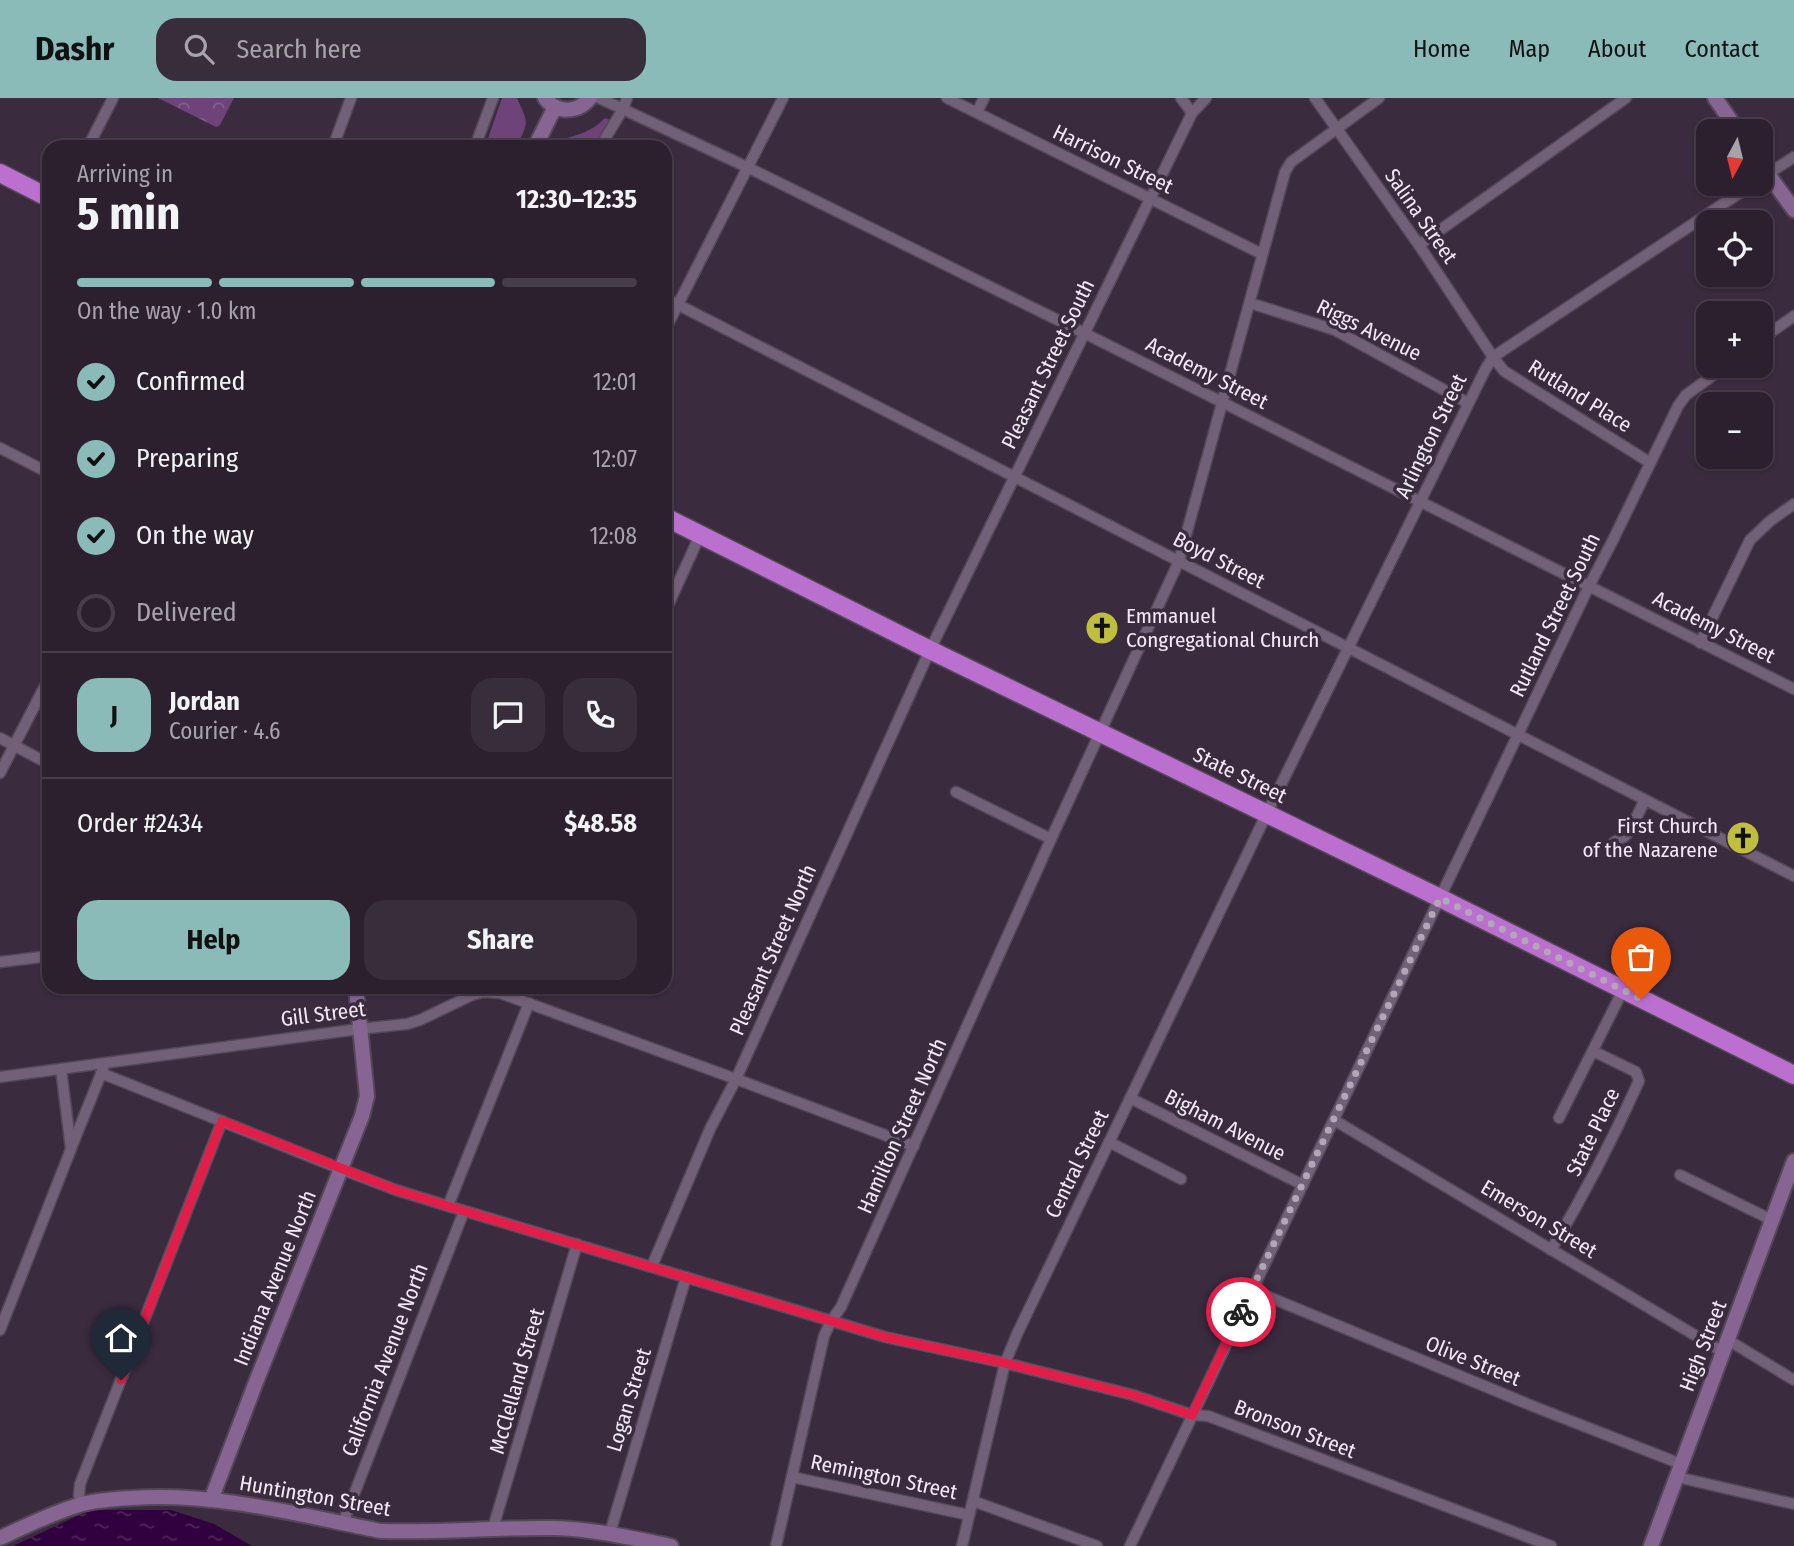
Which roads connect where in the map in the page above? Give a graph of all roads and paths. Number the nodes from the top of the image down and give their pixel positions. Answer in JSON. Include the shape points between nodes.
{"nodes":[{"id":1,"x":113,"y":98,"type":"edge"},
{"id":2,"x":351,"y":98,"type":"edge"},
{"id":3,"x":493,"y":98,"type":"edge"},
{"id":4,"x":590,"y":98,"type":"edge"},
{"id":5,"x":599,"y":98,"type":"edge"},
{"id":6,"x":627,"y":98,"type":"edge"},
{"id":7,"x":783,"y":98,"type":"edge"},
{"id":8,"x":947,"y":98,"type":"edge"},
{"id":9,"x":984,"y":98,"type":"edge"},
{"id":10,"x":1181,"y":98,"type":"edge"},
{"id":11,"x":1206,"y":98,"type":"edge"},
{"id":12,"x":1315,"y":98,"type":"edge"},
{"id":13,"x":1379,"y":98,"type":"edge"},
{"id":14,"x":1626,"y":98,"type":"edge"},
{"id":15,"x":1715,"y":98,"type":"edge"},
{"id":16,"x":550,"y":103,"type":"edge"},
{"id":17,"x":623,"y":109,"type":"junction"},
{"id":18,"x":977,"y":112,"type":"junction"},
{"id":19,"x":1192,"y":113,"type":"junction"},
{"id":20,"x":1730,"y":119,"type":"edge"},
{"id":21,"x":1336,"y":128,"type":"junction"},
{"id":22,"x":92,"y":140,"type":"edge"},
{"id":23,"x":335,"y":140,"type":"edge"},
{"id":24,"x":478,"y":140,"type":"edge"},
{"id":25,"x":537,"y":140,"type":"edge"},
{"id":26,"x":604,"y":140,"type":"edge"},
{"id":27,"x":1794,"y":157,"type":"edge"},
{"id":28,"x":1773,"y":167,"type":"edge"},
{"id":29,"x":749,"y":168,"type":"junction"},
{"id":30,"x":0,"y":173,"type":"edge"},
{"id":31,"x":1773,"y":184,"type":"edge"},
{"id":32,"x":42,"y":194,"type":"edge"},
{"id":33,"x":1736,"y":196,"type":"edge"},
{"id":34,"x":1151,"y":199,"type":"junction"},
{"id":35,"x":1794,"y":210,"type":"edge"},
{"id":36,"x":1419,"y":245,"type":"junction"},
{"id":37,"x":1262,"y":254,"type":"junction"},
{"id":38,"x":672,"y":301,"type":"edge"},
{"id":39,"x":1250,"y":303,"type":"junction"},
{"id":40,"x":678,"y":304,"type":"junction"},
{"id":41,"x":672,"y":316,"type":"edge"},
{"id":42,"x":1794,"y":316,"type":"edge"},
{"id":43,"x":1773,"y":331,"type":"edge"},
{"id":44,"x":1084,"y":333,"type":"junction"},
{"id":45,"x":1493,"y":357,"type":"junction"},
{"id":46,"x":1709,"y":378,"type":"edge"},
{"id":47,"x":1222,"y":402,"type":"junction"},
{"id":48,"x":1468,"y":403,"type":"junction"},
{"id":49,"x":0,"y":448,"type":"edge"},
{"id":50,"x":1650,"y":462,"type":"junction"},
{"id":51,"x":42,"y":469,"type":"edge"},
{"id":52,"x":1015,"y":477,"type":"junction"},
{"id":53,"x":1420,"y":502,"type":"junction"},
{"id":54,"x":1794,"y":504,"type":"edge"},
{"id":55,"x":672,"y":521,"type":"edge"},
{"id":56,"x":700,"y":535,"type":"junction"},
{"id":57,"x":1179,"y":561,"type":"junction"},
{"id":58,"x":1589,"y":586,"type":"junction"},
{"id":59,"x":672,"y":597,"type":"edge"},
{"id":60,"x":1700,"y":643,"type":"junction"},
{"id":61,"x":1348,"y":648,"type":"junction"},
{"id":62,"x":930,"y":650,"type":"junction"},
{"id":63,"x":1794,"y":689,"type":"edge"},
{"id":64,"x":42,"y":692,"type":"edge"},
{"id":65,"x":1101,"y":733,"type":"junction"},
{"id":66,"x":1518,"y":736,"type":"junction"},
{"id":67,"x":0,"y":738,"type":"edge"},
{"id":68,"x":14,"y":746,"type":"junction"},
{"id":69,"x":42,"y":760,"type":"edge"},
{"id":70,"x":0,"y":773,"type":"edge"},
{"id":71,"x":956,"y":792,"type":"dead end"},
{"id":72,"x":1645,"y":800,"type":"junction"},
{"id":73,"x":1267,"y":813,"type":"junction"},
{"id":74,"x":1051,"y":839,"type":"junction"},
{"id":75,"x":1614,"y":842,"type":"dead end"},
{"id":76,"x":1794,"y":876,"type":"edge"},
{"id":77,"x":1440,"y":898,"type":"junction"},
{"id":78,"x":42,"y":957,"type":"edge"},
{"id":79,"x":0,"y":962,"type":"edge"},
{"id":80,"x":1623,"y":990,"type":"junction"},
{"id":81,"x":356,"y":994,"type":"edge"},
{"id":82,"x":476,"y":994,"type":"edge"},
{"id":83,"x":503,"y":994,"type":"edge"},
{"id":84,"x":529,"y":1003,"type":"junction"},
{"id":85,"x":359,"y":1029,"type":"junction"},
{"id":86,"x":1593,"y":1051,"type":"junction"},
{"id":87,"x":106,"y":1062,"type":"junction"},
{"id":88,"x":61,"y":1069,"type":"junction"},
{"id":89,"x":102,"y":1073,"type":"junction"},
{"id":90,"x":1794,"y":1075,"type":"edge"},
{"id":91,"x":0,"y":1077,"type":"edge"},
{"id":92,"x":736,"y":1079,"type":"junction"},
{"id":93,"x":1130,"y":1098,"type":"junction"},
{"id":94,"x":1559,"y":1118,"type":"dead end"},
{"id":95,"x":1334,"y":1120,"type":"junction"},
{"id":96,"x":222,"y":1121,"type":"junction"},
{"id":97,"x":1109,"y":1142,"type":"junction"},
{"id":98,"x":914,"y":1146,"type":"junction"},
{"id":99,"x":71,"y":1149,"type":"junction"},
{"id":100,"x":1794,"y":1161,"type":"edge"},
{"id":101,"x":341,"y":1169,"type":"junction"},
{"id":102,"x":1680,"y":1175,"type":"dead end"},
{"id":103,"x":1181,"y":1179,"type":"dead end"},
{"id":104,"x":1303,"y":1185,"type":"junction"},
{"id":105,"x":448,"y":1206,"type":"junction"},
{"id":106,"x":464,"y":1211,"type":"junction"},
{"id":107,"x":1772,"y":1220,"type":"junction"},
{"id":108,"x":577,"y":1244,"type":"junction"},
{"id":109,"x":1551,"y":1250,"type":"junction"},
{"id":110,"x":652,"y":1266,"type":"junction"},
{"id":111,"x":686,"y":1277,"type":"junction"},
{"id":112,"x":1252,"y":1290,"type":"junction"},
{"id":113,"x":831,"y":1321,"type":"junction"},
{"id":114,"x":0,"y":1330,"type":"edge"},
{"id":115,"x":1726,"y":1346,"type":"junction"},
{"id":116,"x":1005,"y":1363,"type":"junction"},
{"id":117,"x":1794,"y":1380,"type":"edge"},
{"id":118,"x":1192,"y":1415,"type":"junction"},
{"id":119,"x":1679,"y":1470,"type":"junction"},
{"id":120,"x":792,"y":1477,"type":"junction"},
{"id":121,"x":211,"y":1500,"type":"junction"},
{"id":122,"x":972,"y":1501,"type":"junction"},
{"id":123,"x":81,"y":1504,"type":"junction"},
{"id":124,"x":1794,"y":1504,"type":"edge"},
{"id":125,"x":969,"y":1515,"type":"junction"},
{"id":126,"x":345,"y":1524,"type":"junction"},
{"id":127,"x":493,"y":1528,"type":"junction"},
{"id":128,"x":610,"y":1533,"type":"junction"},
{"id":129,"x":0,"y":1538,"type":"edge"},
{"id":130,"x":671,"y":1546,"type":"edge"},
{"id":131,"x":776,"y":1546,"type":"edge"},
{"id":132,"x":962,"y":1546,"type":"edge"},
{"id":133,"x":1097,"y":1546,"type":"edge"},
{"id":134,"x":1130,"y":1546,"type":"edge"},
{"id":135,"x":1551,"y":1546,"type":"edge"},
{"id":136,"x":1651,"y":1546,"type":"edge"}],
"edges":[{"from":1,"to":22,"type":"street"},
{"from":2,"to":23,"type":"street"},
{"from":3,"to":24,"type":"street"},
{"from":4,"to":16,"type":"street","via":[[572,110]]},
{"from":5,"to":17,"type":"street","name":"Academy Street"},
{"from":6,"to":17,"type":"street"},
{"from":7,"to":29,"type":"street"},
{"from":8,"to":18,"type":"street","name":"Harrison Street"},
{"from":9,"to":18,"type":"street"},
{"from":10,"to":19,"type":"street"},
{"from":11,"to":19,"type":"street","name":"Pleasant Street South"},
{"from":12,"to":21,"type":"street","name":"Salina Street"},
{"from":13,"to":21,"type":"street","name":"Hamilton Street North"},
{"from":14,"to":36,"type":"street"},
{"from":15,"to":20,"type":"street"},
{"from":16,"to":25,"type":"street"},
{"from":17,"to":26,"type":"street"},
{"from":17,"to":29,"type":"street","name":"Academy Street"},
{"from":18,"to":34,"type":"street","name":"Harrison Street"},
{"from":19,"to":34,"type":"street","name":"Pleasant Street South"},
{"from":21,"to":36,"type":"street","name":"Salina Street"},
{"from":21,"to":37,"type":"street","name":"Hamilton Street North","via":[[1291,162],[1281,180]]},
{"from":27,"to":28,"type":"street"},
{"from":29,"to":40,"type":"street"},
{"from":29,"to":44,"type":"street","name":"Academy Street"},
{"from":30,"to":32,"type":"highway"},
{"from":31,"to":35,"type":"street"},
{"from":33,"to":45,"type":"street","name":"Arlington Street"},
{"from":34,"to":37,"type":"street","name":"Harrison Street"},
{"from":34,"to":44,"type":"street","name":"Pleasant Street South"},
{"from":36,"to":45,"type":"street","name":"Salina Street"},
{"from":37,"to":39,"type":"street","name":"Hamilton Street North"},
{"from":38,"to":40,"type":"street","name":"Boyd Street"},
{"from":39,"to":47,"type":"street","name":"Hamilton Street North"},
{"from":39,"to":48,"type":"street","name":"Riggs Avenue","via":[[1335,330]]},
{"from":40,"to":41,"type":"street"},
{"from":40,"to":52,"type":"street","name":"Boyd Street"},
{"from":42,"to":43,"type":"street"},
{"from":44,"to":47,"type":"street","name":"Academy Street"},
{"from":44,"to":52,"type":"street","name":"Pleasant Street South"},
{"from":45,"to":48,"type":"street","name":"Arlington Street"},
{"from":45,"to":50,"type":"street","name":"Rutland Place","via":[[1504,371]]},
{"from":46,"to":50,"type":"street","name":"Rutland Street South","via":[[1678,406]]},
{"from":47,"to":53,"type":"street","name":"Academy Street"},
{"from":47,"to":57,"type":"street","name":"Hamilton Street North"},
{"from":48,"to":53,"type":"street","name":"Arlington Street"},
{"from":49,"to":51,"type":"street"},
{"from":50,"to":58,"type":"street","name":"Rutland Street South"},
{"from":52,"to":57,"type":"street","name":"Boyd Street"},
{"from":52,"to":62,"type":"street","name":"Pleasant Street South"},
{"from":53,"to":58,"type":"street","name":"Academy Street"},
{"from":53,"to":61,"type":"street","name":"Arlington Street"},
{"from":54,"to":60,"type":"street","via":[[1750,540]]},
{"from":55,"to":56,"type":"highway","name":"State Street"},
{"from":56,"to":59,"type":"street"},
{"from":56,"to":62,"type":"highway","name":"State Street"},
{"from":57,"to":61,"type":"street","name":"Boyd Street"},
{"from":57,"to":65,"type":"street","name":"Hamilton Street North"},
{"from":58,"to":60,"type":"street","name":"Academy Street"},
{"from":58,"to":66,"type":"street","name":"Rutland Street South"},
{"from":60,"to":63,"type":"street","name":"Academy Street"},
{"from":61,"to":66,"type":"street","name":"Boyd Street"},
{"from":61,"to":73,"type":"street","name":"Arlington Street"},
{"from":62,"to":65,"type":"highway","name":"State Street"},
{"from":62,"to":92,"type":"street","name":"Pleasant Street North"},
{"from":64,"to":68,"type":"street"},
{"from":65,"to":73,"type":"highway","name":"State Street"},
{"from":65,"to":74,"type":"street","name":"Hamilton Street North"},
{"from":66,"to":72,"type":"street","name":"Boyd Street"},
{"from":66,"to":77,"type":"street","name":"Rutland Street South"},
{"from":67,"to":68,"type":"street"},
{"from":68,"to":69,"type":"street"},
{"from":68,"to":70,"type":"street"},
{"from":71,"to":74,"type":"street"},
{"from":72,"to":75,"type":"street","via":[[1629,832]]},
{"from":72,"to":76,"type":"street","name":"Boyd Street"},
{"from":73,"to":77,"type":"highway","name":"State Street"},
{"from":73,"to":93,"type":"street","name":"Central Street"},
{"from":74,"to":98,"type":"street","name":"Hamilton Street North"},
{"from":77,"to":80,"type":"highway","name":"State Street"},
{"from":77,"to":95,"type":"street","name":"Rutland Street South"},
{"from":78,"to":79,"type":"street"},
{"from":80,"to":86,"type":"street"},
{"from":80,"to":90,"type":"highway","name":"State Street"},
{"from":81,"to":85,"type":"street","name":"Indiana Avenue North"},
{"from":82,"to":85,"type":"street","name":"Gill Street","via":[[407,1024]]},
{"from":83,"to":84,"type":"street","name":"Gill Street"},
{"from":84,"to":92,"type":"street","name":"Gill Street"},
{"from":84,"to":105,"type":"street"},
{"from":85,"to":87,"type":"street","name":"Gill Street"},
{"from":85,"to":101,"type":"street","name":"Indiana Avenue North","via":[[367,1096]]},
{"from":86,"to":94,"type":"street"},
{"from":86,"to":109,"type":"street","name":"State Place","via":[[1636,1072],[1639,1081]]},
{"from":87,"to":88,"type":"street","name":"Gill Street"},
{"from":87,"to":89,"type":"street"},
{"from":88,"to":91,"type":"street","name":"Gill Street"},
{"from":88,"to":99,"type":"street"},
{"from":89,"to":96,"type":"street","name":"Bronson Street"},
{"from":89,"to":99,"type":"street"},
{"from":92,"to":98,"type":"street","name":"Gill Street"},
{"from":92,"to":110,"type":"street","name":"Pleasant Street North"},
{"from":93,"to":97,"type":"street","name":"Central Street"},
{"from":93,"to":104,"type":"street","name":"Bigham Avenue"},
{"from":95,"to":104,"type":"street","name":"Rutland Street South"},
{"from":95,"to":109,"type":"street","name":"Emerson Street"},
{"from":96,"to":101,"type":"street","name":"Bronson Street"},
{"from":96,"to":123,"type":"street","via":[[80,1484]]},
{"from":97,"to":103,"type":"street"},
{"from":97,"to":116,"type":"street","name":"Central Street"},
{"from":98,"to":113,"type":"street","name":"Hamilton Street North"},
{"from":99,"to":114,"type":"street"},
{"from":100,"to":107,"type":"street","name":"High Street"},
{"from":101,"to":105,"type":"street","name":"Bronson Street"},
{"from":101,"to":121,"type":"street","name":"Indiana Avenue North"},
{"from":102,"to":107,"type":"street"},
{"from":104,"to":112,"type":"street","name":"Rutland Street South"},
{"from":105,"to":106,"type":"street","name":"Bronson Street"},
{"from":106,"to":108,"type":"street","name":"Bronson Street"},
{"from":106,"to":126,"type":"street","name":"California Avenue North"},
{"from":107,"to":115,"type":"street","name":"High Street"},
{"from":108,"to":110,"type":"street","name":"Bronson Street"},
{"from":108,"to":127,"type":"street","name":"McClelland Street"},
{"from":109,"to":115,"type":"street","name":"Emerson Street"},
{"from":110,"to":111,"type":"street","name":"Bronson Street"},
{"from":111,"to":113,"type":"street","name":"Bronson Street"},
{"from":111,"to":128,"type":"street","name":"Logan Street"},
{"from":112,"to":118,"type":"street","name":"Rutland Street South"},
{"from":112,"to":119,"type":"street","name":"Olive Street"},
{"from":113,"to":116,"type":"street","name":"Bronson Street"},
{"from":113,"to":120,"type":"street","name":"Hamilton Street North"},
{"from":115,"to":117,"type":"street","name":"Emerson Street"},
{"from":115,"to":119,"type":"street","name":"High Street"},
{"from":116,"to":118,"type":"street","name":"Bronson Street"},
{"from":116,"to":122,"type":"street","name":"Central Street"},
{"from":118,"to":134,"type":"street","name":"Rutland Street South"},
{"from":118,"to":135,"type":"street","name":"Bronson Street","via":[[1208,1416]]},
{"from":119,"to":124,"type":"street","name":"Olive Street"},
{"from":119,"to":136,"type":"street","name":"High Street"},
{"from":120,"to":125,"type":"street","name":"Remington Street"},
{"from":120,"to":131,"type":"street","name":"Hamilton Street North"},
{"from":121,"to":123,"type":"street","name":"Huntington Street","via":[[159,1496]]},
{"from":121,"to":126,"type":"street","name":"Huntington Street"},
{"from":122,"to":125,"type":"street","name":"Central Street"},
{"from":122,"to":133,"type":"street"},
{"from":123,"to":129,"type":"street","name":"Huntington Street"},
{"from":125,"to":132,"type":"street","name":"Central Street"},
{"from":126,"to":127,"type":"street","name":"Huntington Street","via":[[405,1532]]},
{"from":127,"to":128,"type":"street","name":"Huntington Street"},
{"from":128,"to":130,"type":"street","name":"Huntington Street"}]}
